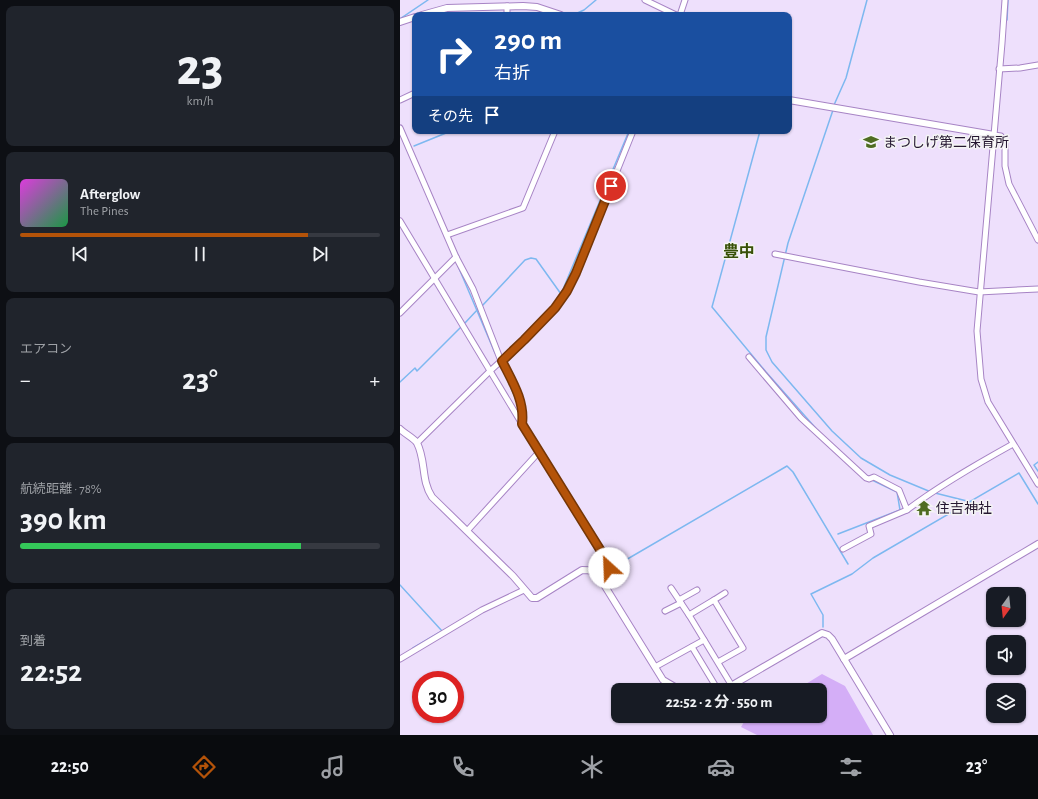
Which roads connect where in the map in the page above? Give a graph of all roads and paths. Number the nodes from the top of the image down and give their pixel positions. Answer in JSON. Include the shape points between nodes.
{"nodes":[{"id":1,"x":645,"y":0,"type":"edge"},
{"id":2,"x":685,"y":0,"type":"edge"},
{"id":3,"x":1004,"y":0,"type":"edge"},
{"id":4,"x":507,"y":6,"type":"junction"},
{"id":5,"x":433,"y":12,"type":"edge"},
{"id":6,"x":507,"y":12,"type":"edge"},
{"id":7,"x":552,"y":12,"type":"edge"},
{"id":8,"x":670,"y":12,"type":"edge"},
{"id":9,"x":681,"y":12,"type":"edge"},
{"id":10,"x":412,"y":18,"type":"edge"},
{"id":11,"x":400,"y":22,"type":"edge"},
{"id":12,"x":1038,"y":65,"type":"edge"},
{"id":13,"x":999,"y":68,"type":"junction"},
{"id":14,"x":412,"y":94,"type":"edge"},
{"id":15,"x":400,"y":100,"type":"edge"},
{"id":16,"x":792,"y":100,"type":"edge"},
{"id":17,"x":400,"y":128,"type":"edge"},
{"id":18,"x":554,"y":134,"type":"edge"},
{"id":19,"x":632,"y":134,"type":"edge"},
{"id":20,"x":994,"y":135,"type":"junction"},
{"id":21,"x":400,"y":221,"type":"edge"},
{"id":22,"x":447,"y":235,"type":"junction"},
{"id":23,"x":1038,"y":240,"type":"edge"},
{"id":24,"x":775,"y":254,"type":"dead end"},
{"id":25,"x":456,"y":257,"type":"junction"},
{"id":26,"x":434,"y":278,"type":"junction"},
{"id":27,"x":1038,"y":289,"type":"edge"},
{"id":28,"x":979,"y":292,"type":"junction"},
{"id":29,"x":400,"y":313,"type":"edge"},
{"id":30,"x":749,"y":357,"type":"dead end"},
{"id":31,"x":502,"y":361,"type":"junction"},
{"id":32,"x":490,"y":371,"type":"junction"},
{"id":33,"x":522,"y":424,"type":"junction"},
{"id":34,"x":400,"y":429,"type":"edge"},
{"id":35,"x":417,"y":443,"type":"junction"},
{"id":36,"x":1013,"y":444,"type":"junction"},
{"id":37,"x":539,"y":452,"type":"junction"},
{"id":38,"x":1038,"y":484,"type":"edge"},
{"id":39,"x":907,"y":510,"type":"junction"},
{"id":40,"x":467,"y":531,"type":"junction"},
{"id":41,"x":1038,"y":544,"type":"edge"},
{"id":42,"x":843,"y":549,"type":"dead end"},
{"id":43,"x":600,"y":577,"type":"junction"},
{"id":44,"x":671,"y":588,"type":"dead end"},
{"id":45,"x":524,"y":590,"type":"junction"},
{"id":46,"x":696,"y":590,"type":"dead end"},
{"id":47,"x":725,"y":593,"type":"dead end"},
{"id":48,"x":714,"y":600,"type":"junction"},
{"id":49,"x":680,"y":602,"type":"junction"},
{"id":50,"x":665,"y":611,"type":"dead end"},
{"id":51,"x":689,"y":614,"type":"junction"},
{"id":52,"x":704,"y":640,"type":"junction"},
{"id":53,"x":692,"y":647,"type":"junction"},
{"id":54,"x":400,"y":659,"type":"edge"},
{"id":55,"x":844,"y":659,"type":"junction"},
{"id":56,"x":718,"y":662,"type":"junction"},
{"id":57,"x":655,"y":667,"type":"junction"},
{"id":58,"x":669,"y":683,"type":"edge"},
{"id":59,"x":714,"y":683,"type":"edge"},
{"id":60,"x":730,"y":683,"type":"edge"},
{"id":61,"x":737,"y":683,"type":"edge"},
{"id":62,"x":890,"y":735,"type":"edge"}],
"edges":[{"from":1,"to":8,"type":"street"},
{"from":2,"to":9,"type":"street"},
{"from":3,"to":13,"type":"street"},
{"from":4,"to":5,"type":"street","via":[[447,8]]},
{"from":4,"to":6,"type":"street"},
{"from":4,"to":7,"type":"street","via":[[537,7]]},
{"from":10,"to":11,"type":"street"},
{"from":12,"to":13,"type":"street"},
{"from":13,"to":20,"type":"street"},
{"from":14,"to":15,"type":"street"},
{"from":16,"to":20,"type":"street"},
{"from":17,"to":22,"type":"street"},
{"from":18,"to":22,"type":"street","via":[[523,208]]},
{"from":19,"to":31,"type":"street","via":[[567,291],[555,308]]},
{"from":20,"to":23,"type":"street","via":[[1000,136],[1005,144],[1005,166],[1009,184]]},
{"from":20,"to":28,"type":"street"},
{"from":21,"to":26,"type":"street"},
{"from":22,"to":25,"type":"street"},
{"from":24,"to":28,"type":"street"},
{"from":25,"to":26,"type":"street"},
{"from":25,"to":31,"type":"street","via":[[473,289]]},
{"from":26,"to":29,"type":"street"},
{"from":26,"to":32,"type":"street"},
{"from":27,"to":28,"type":"street"},
{"from":28,"to":36,"type":"street","via":[[977,331],[981,379],[988,402]]},
{"from":30,"to":39,"type":"street","via":[[801,418],[866,478],[874,477],[899,490]]},
{"from":31,"to":32,"type":"street"},
{"from":31,"to":33,"type":"street","via":[[521,403]]},
{"from":32,"to":33,"type":"street"},
{"from":32,"to":35,"type":"street"},
{"from":33,"to":37,"type":"street"},
{"from":34,"to":35,"type":"street"},
{"from":35,"to":40,"type":"street","via":[[427,489]]},
{"from":36,"to":38,"type":"street"},
{"from":36,"to":39,"type":"street","via":[[978,463]]},
{"from":37,"to":40,"type":"street"},
{"from":37,"to":43,"type":"street","via":[[609,564],[609,568]]},
{"from":39,"to":42,"type":"street","via":[[869,526],[870,534]]},
{"from":40,"to":45,"type":"street"},
{"from":41,"to":55,"type":"street"},
{"from":43,"to":45,"type":"street","via":[[595,571],[582,570],[537,598],[532,598]]},
{"from":43,"to":57,"type":"street"},
{"from":44,"to":49,"type":"street"},
{"from":45,"to":54,"type":"street","via":[[482,610]]},
{"from":46,"to":49,"type":"street"},
{"from":47,"to":48,"type":"street"},
{"from":48,"to":51,"type":"street"},
{"from":48,"to":56,"type":"street","via":[[743,648]]},
{"from":49,"to":50,"type":"street"},
{"from":49,"to":51,"type":"street"},
{"from":51,"to":52,"type":"street"},
{"from":52,"to":53,"type":"street"},
{"from":52,"to":56,"type":"street"},
{"from":53,"to":57,"type":"street"},
{"from":53,"to":59,"type":"street"},
{"from":55,"to":61,"type":"street","via":[[832,639],[822,633]]},
{"from":55,"to":62,"type":"street"},
{"from":56,"to":60,"type":"street"},
{"from":57,"to":58,"type":"street"}]}
